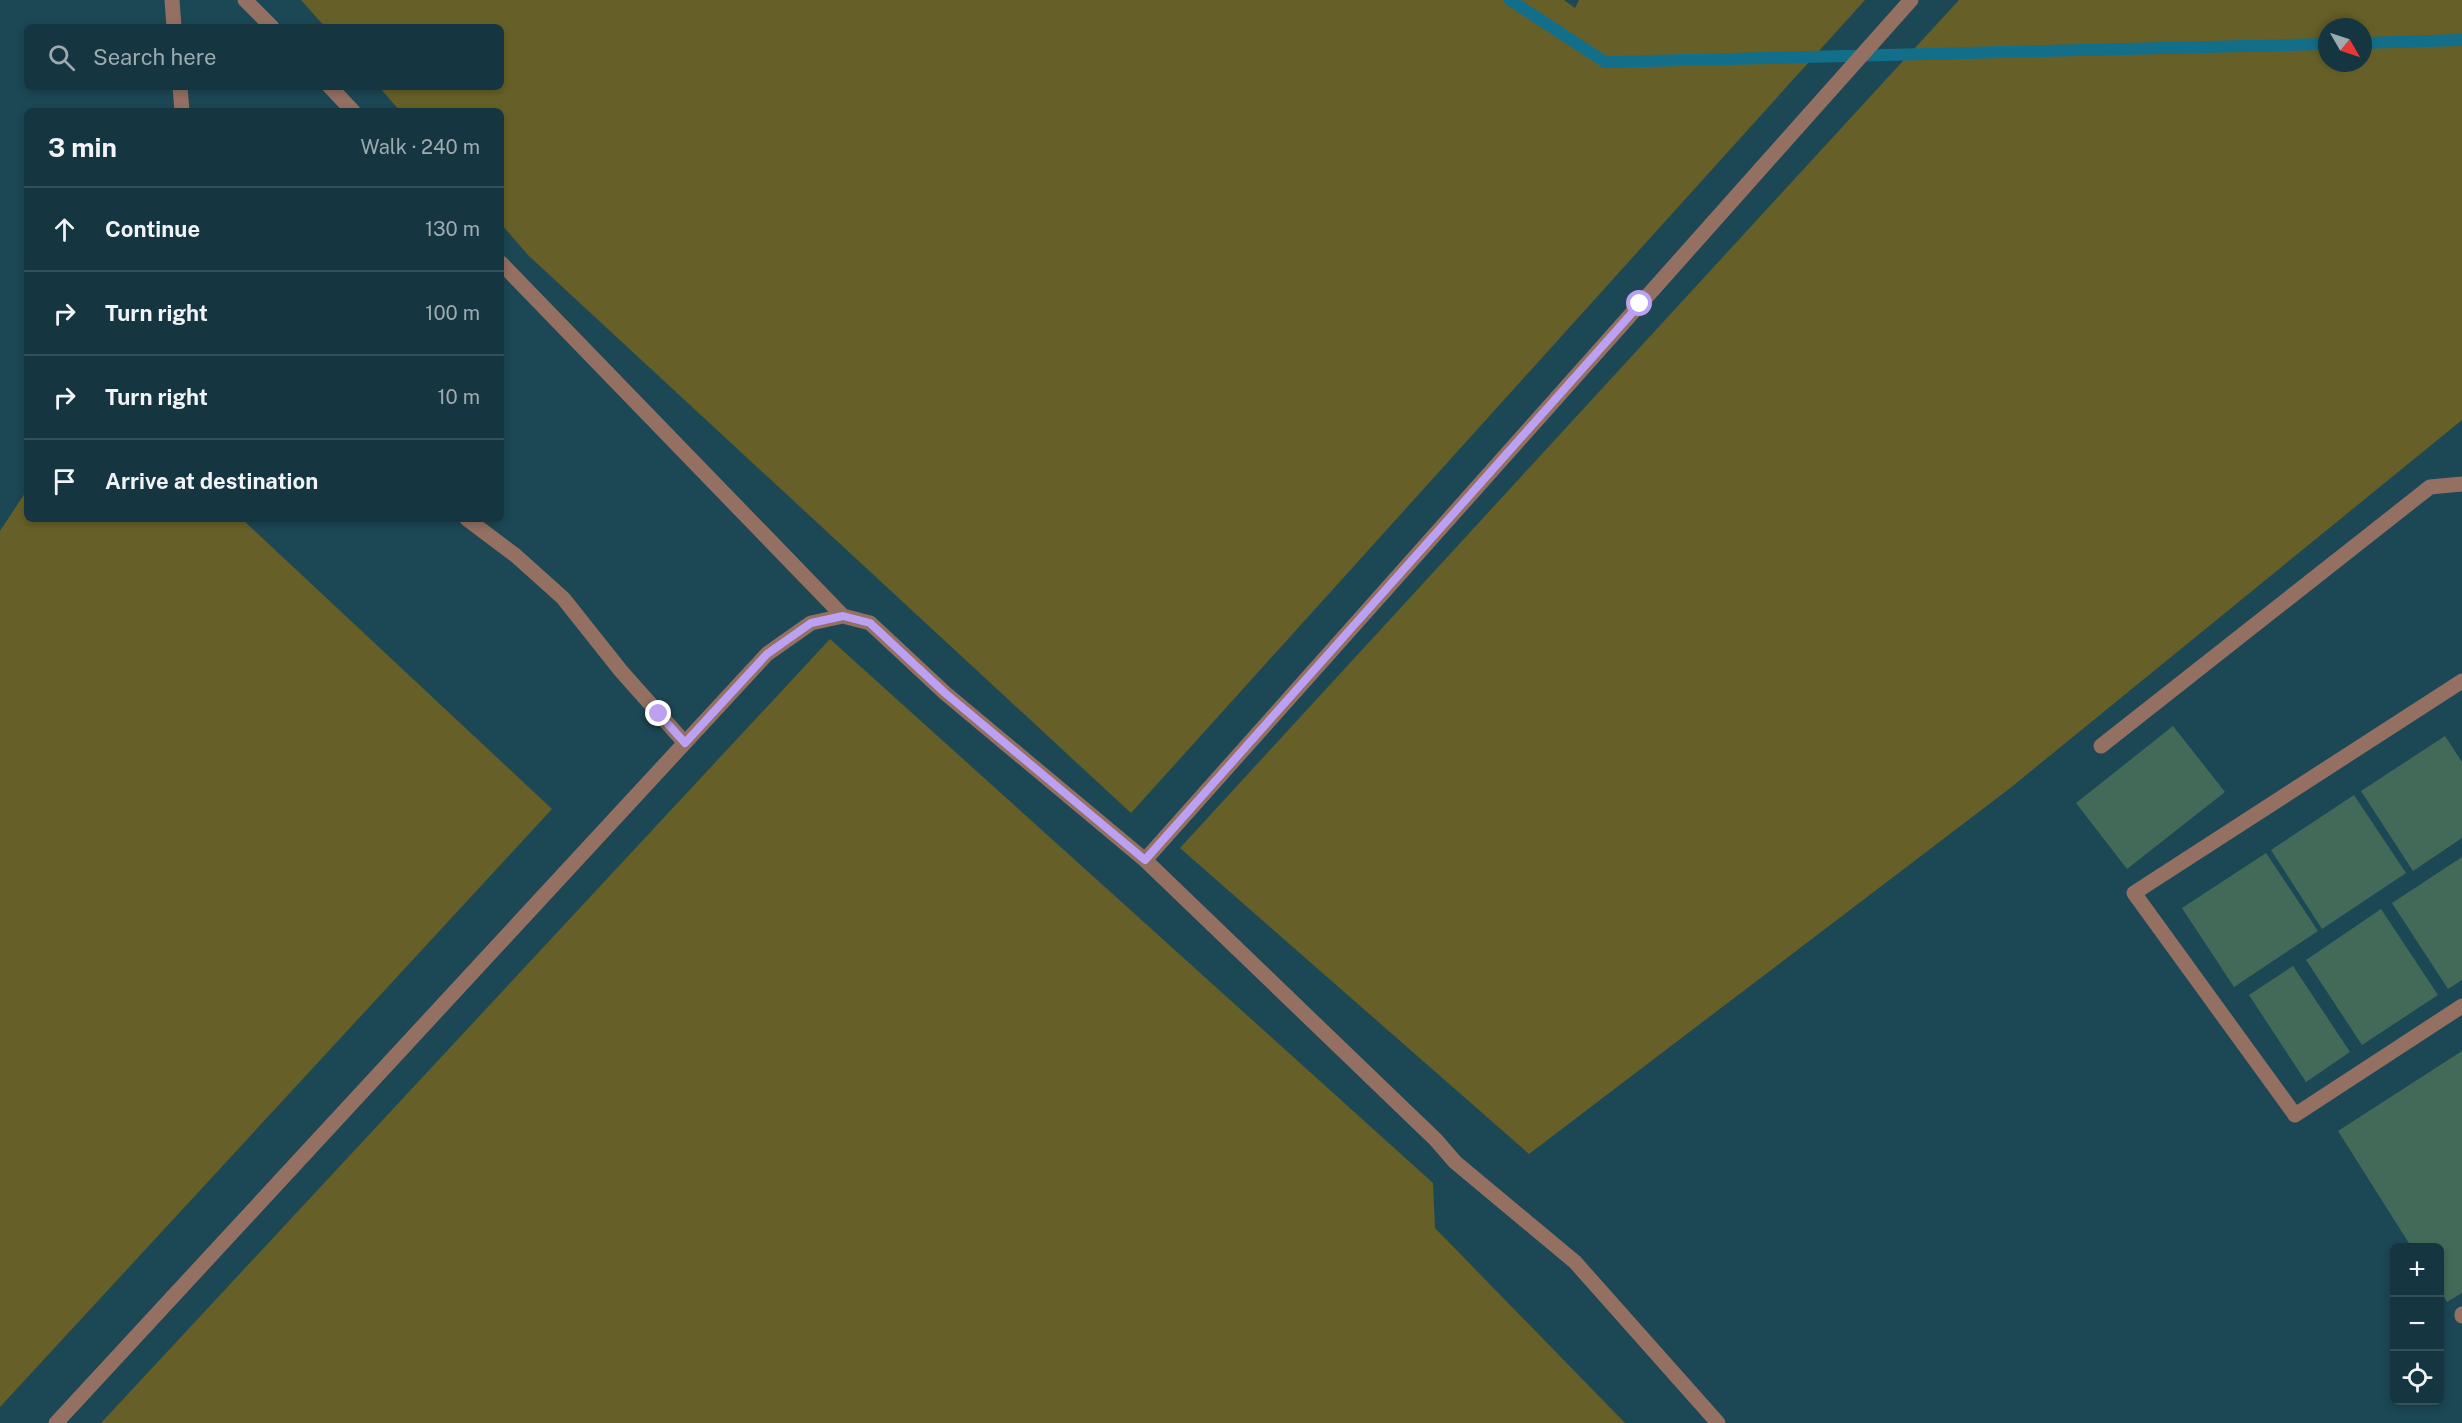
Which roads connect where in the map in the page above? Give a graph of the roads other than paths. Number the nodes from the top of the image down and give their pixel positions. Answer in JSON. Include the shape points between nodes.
{"nodes":[{"id":1,"x":172,"y":0,"type":"edge"},
{"id":2,"x":245,"y":0,"type":"edge"},
{"id":3,"x":1911,"y":0,"type":"edge"},
{"id":4,"x":174,"y":24,"type":"edge"},
{"id":5,"x":269,"y":24,"type":"edge"},
{"id":6,"x":180,"y":90,"type":"edge"},
{"id":7,"x":333,"y":90,"type":"edge"},
{"id":8,"x":182,"y":108,"type":"edge"},
{"id":9,"x":350,"y":108,"type":"edge"},
{"id":10,"x":504,"y":266,"type":"edge"},
{"id":11,"x":2462,"y":484,"type":"edge"},
{"id":12,"x":471,"y":522,"type":"edge"},
{"id":13,"x":843,"y":616,"type":"junction"},
{"id":14,"x":2462,"y":681,"type":"edge"},
{"id":15,"x":685,"y":743,"type":"junction"},
{"id":16,"x":2101,"y":746,"type":"dead end"},
{"id":17,"x":1145,"y":860,"type":"junction"},
{"id":18,"x":2462,"y":1006,"type":"edge"},
{"id":19,"x":56,"y":1423,"type":"edge"},
{"id":20,"x":1718,"y":1423,"type":"edge"}],
"edges":[{"from":1,"to":4,"type":"street"},
{"from":2,"to":5,"type":"street"},
{"from":3,"to":17,"type":"street"},
{"from":6,"to":8,"type":"street"},
{"from":7,"to":9,"type":"street"},
{"from":10,"to":13,"type":"street"},
{"from":11,"to":16,"type":"street","via":[[2430,487]]},
{"from":12,"to":15,"type":"street","via":[[516,555],[562,598]]},
{"from":13,"to":15,"type":"street","via":[[811,623],[767,654]]},
{"from":13,"to":17,"type":"street","via":[[870,623],[945,693]]},
{"from":14,"to":18,"type":"street","via":[[2134,892],[2295,1115]]},
{"from":15,"to":19,"type":"street"},
{"from":17,"to":20,"type":"street","via":[[1455,1162],[1575,1262]]}]}
